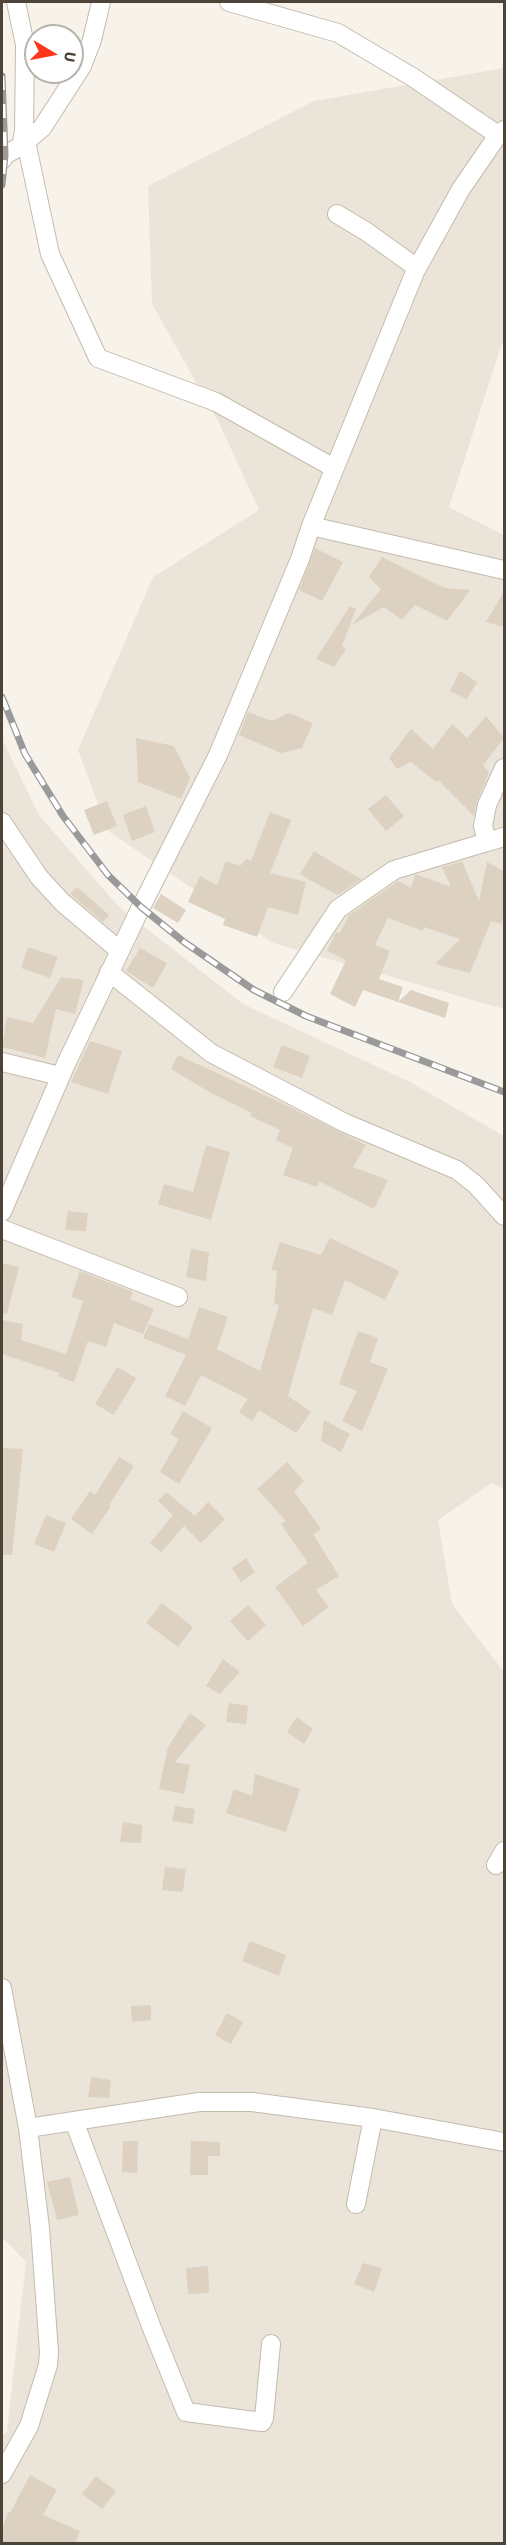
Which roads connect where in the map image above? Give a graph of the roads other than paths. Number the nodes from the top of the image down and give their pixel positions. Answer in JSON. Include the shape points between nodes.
{"nodes":[{"id":1,"x":16,"y":2,"type":"edge"},
{"id":2,"x":229,"y":2,"type":"edge"},
{"id":3,"x":103,"y":3,"type":"edge"},
{"id":4,"x":501,"y":133,"type":"edge"},
{"id":5,"x":13,"y":149,"type":"edge"},
{"id":6,"x":337,"y":214,"type":"dead end"},
{"id":7,"x":417,"y":268,"type":"junction"},
{"id":8,"x":334,"y":468,"type":"junction"},
{"id":9,"x":311,"y":526,"type":"junction"},
{"id":10,"x":504,"y":570,"type":"edge"},
{"id":11,"x":504,"y":768,"type":"edge"},
{"id":12,"x":2,"y":822,"type":"edge"},
{"id":13,"x":496,"y":840,"type":"edge"},
{"id":14,"x":120,"y":951,"type":"junction"},
{"id":15,"x":109,"y":972,"type":"junction"},
{"id":16,"x":283,"y":992,"type":"dead end"},
{"id":17,"x":2,"y":1062,"type":"edge"},
{"id":18,"x":60,"y":1076,"type":"junction"},
{"id":19,"x":2,"y":1212,"type":"edge"},
{"id":20,"x":504,"y":1216,"type":"edge"},
{"id":21,"x":2,"y":1229,"type":"edge"},
{"id":22,"x":178,"y":1297,"type":"dead end"},
{"id":23,"x":2,"y":1988,"type":"edge"},
{"id":24,"x":373,"y":2118,"type":"junction"},
{"id":25,"x":74,"y":2121,"type":"junction"},
{"id":26,"x":28,"y":2128,"type":"junction"},
{"id":27,"x":504,"y":2142,"type":"edge"},
{"id":28,"x":356,"y":2204,"type":"dead end"},
{"id":29,"x":271,"y":2344,"type":"dead end"},
{"id":30,"x":2,"y":2474,"type":"edge"}],
"edges":[{"from":1,"to":5,"type":"street","via":[[25,45]]},
{"from":2,"to":4,"type":"street","via":[[338,33]]},
{"from":3,"to":5,"type":"street","via":[[82,66],[42,128]]},
{"from":4,"to":7,"type":"street","via":[[461,189]]},
{"from":5,"to":8,"type":"street","via":[[50,254],[98,358],[216,402]]},
{"from":6,"to":7,"type":"street"},
{"from":7,"to":8,"type":"street"},
{"from":8,"to":9,"type":"street"},
{"from":9,"to":10,"type":"street"},
{"from":9,"to":14,"type":"street","via":[[218,755]]},
{"from":11,"to":13,"type":"street","via":[[483,819]]},
{"from":12,"to":14,"type":"street","via":[[39,877],[63,903]]},
{"from":13,"to":16,"type":"street","via":[[394,870],[338,909]]},
{"from":14,"to":15,"type":"street"},
{"from":15,"to":18,"type":"street"},
{"from":15,"to":20,"type":"street","via":[[211,1053],[345,1123],[457,1170]]},
{"from":17,"to":18,"type":"street"},
{"from":18,"to":19,"type":"street"},
{"from":21,"to":22,"type":"street"},
{"from":23,"to":26,"type":"street"},
{"from":24,"to":25,"type":"street","via":[[252,2102],[199,2102]]},
{"from":24,"to":27,"type":"street"},
{"from":24,"to":28,"type":"street"},
{"from":25,"to":26,"type":"street"},
{"from":25,"to":29,"type":"street","via":[[186,2412],[262,2422]]},
{"from":26,"to":30,"type":"street","via":[[49,2358],[29,2426]]}]}
